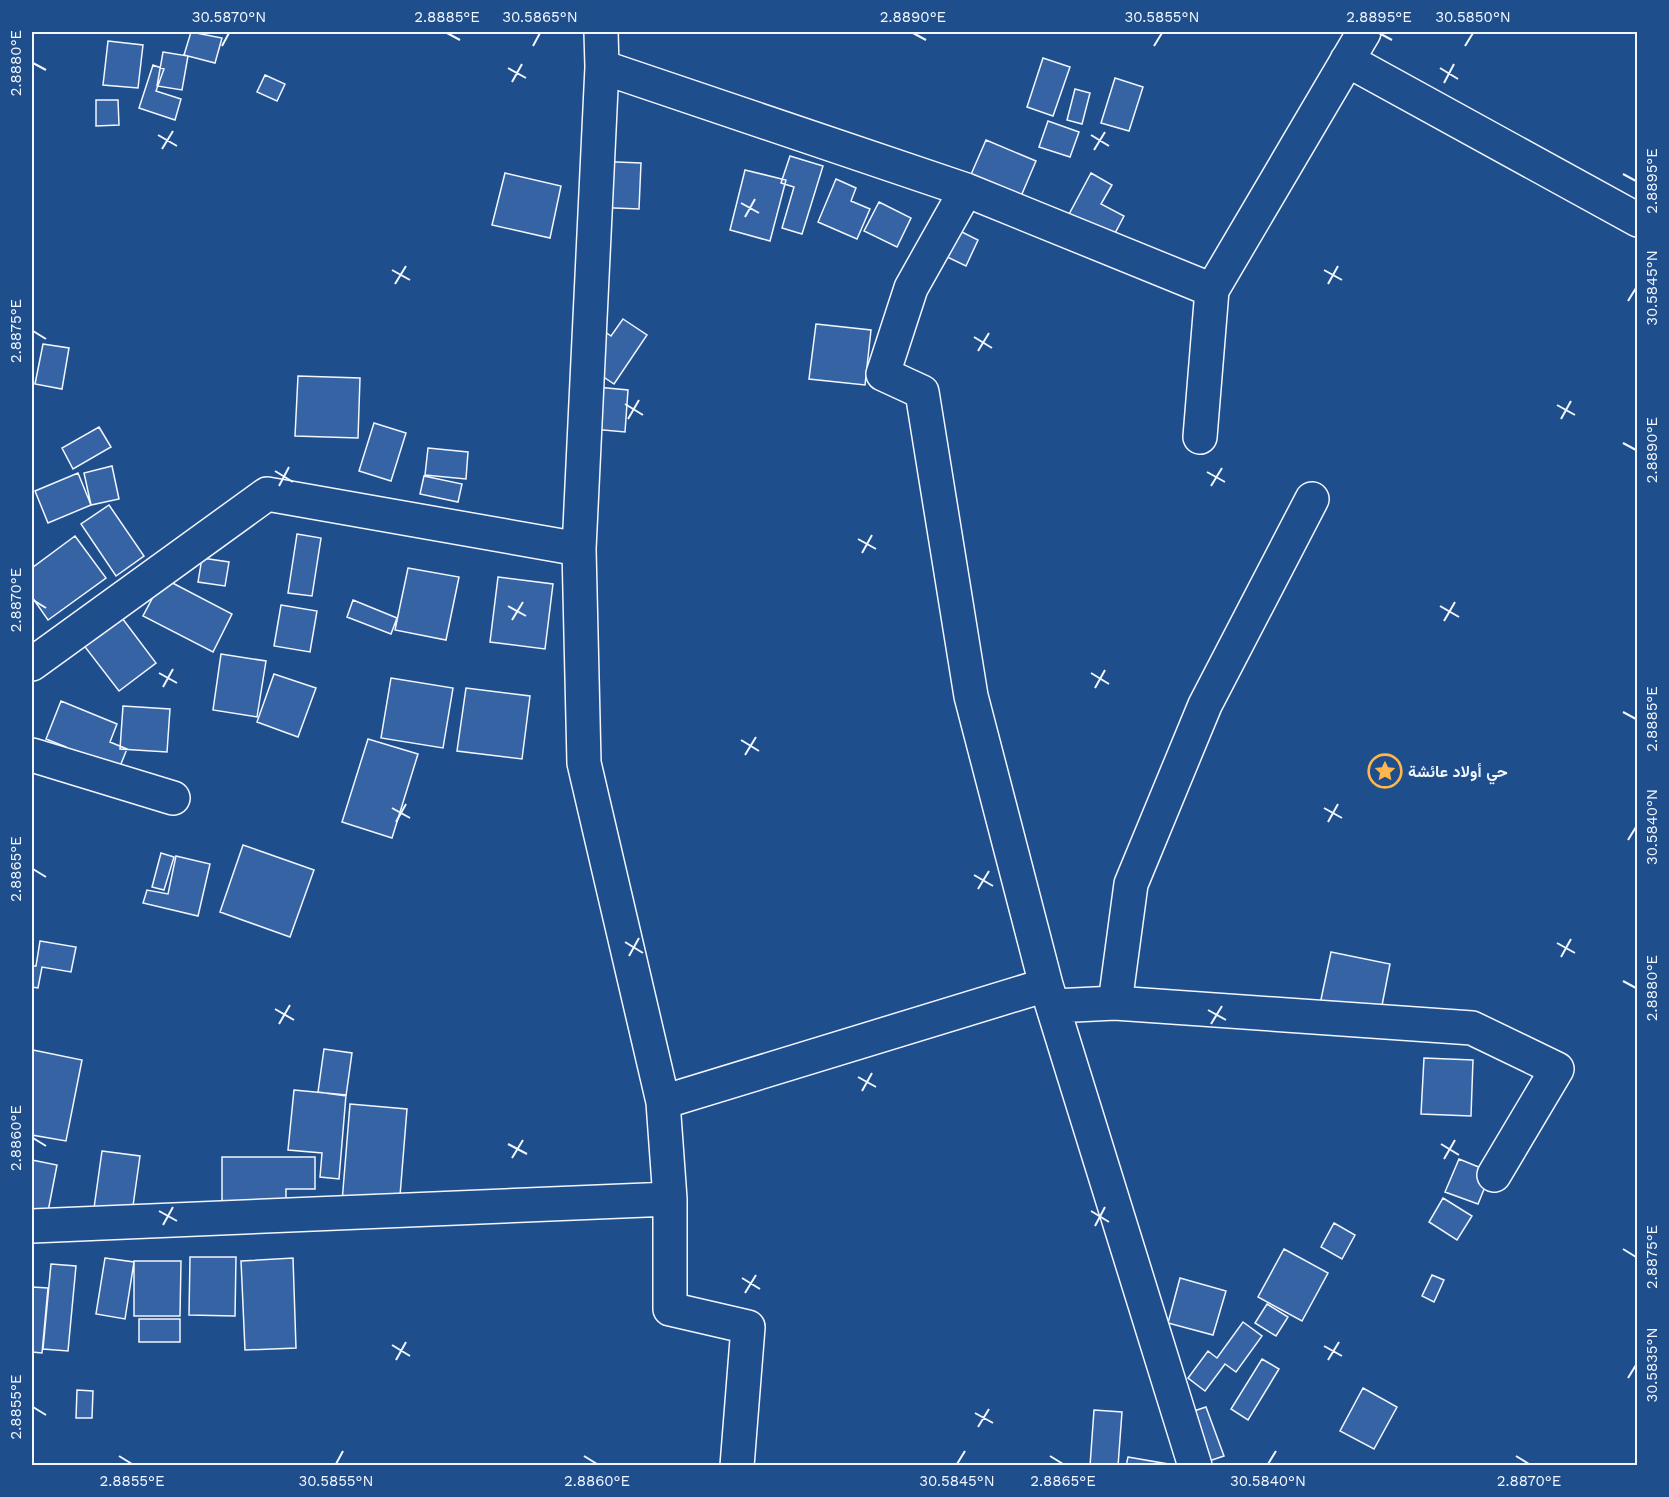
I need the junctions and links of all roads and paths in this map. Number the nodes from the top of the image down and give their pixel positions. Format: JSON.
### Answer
{"nodes":[{"id":1,"x":601,"y":32,"type":"edge"},
{"id":2,"x":1364,"y":32,"type":"edge"},
{"id":3,"x":1347,"y":60,"type":"junction"},
{"id":4,"x":602,"y":67,"type":"junction"},
{"id":5,"x":966,"y":190,"type":"junction"},
{"id":6,"x":1638,"y":220,"type":"edge"},
{"id":7,"x":1212,"y":290,"type":"junction"},
{"id":8,"x":1200,"y":437,"type":"dead end"},
{"id":9,"x":1312,"y":499,"type":"dead end"},
{"id":10,"x":579,"y":549,"type":"junction"},
{"id":11,"x":32,"y":664,"type":"edge"},
{"id":12,"x":32,"y":755,"type":"edge"},
{"id":13,"x":173,"y":798,"type":"dead end"},
{"id":14,"x":1050,"y":995,"type":"junction"},
{"id":15,"x":1115,"y":1003,"type":"junction"},
{"id":16,"x":663,"y":1102,"type":"junction"},
{"id":17,"x":1494,"y":1175,"type":"dead end"},
{"id":18,"x":670,"y":1199,"type":"junction"},
{"id":19,"x":32,"y":1226,"type":"edge"},
{"id":20,"x":737,"y":1466,"type":"edge"},
{"id":21,"x":1195,"y":1466,"type":"edge"}],
"edges":[{"from":1,"to":4,"type":"street"},
{"from":2,"to":3,"type":"street"},
{"from":3,"to":6,"type":"street"},
{"from":3,"to":7,"type":"street"},
{"from":4,"to":5,"type":"street"},
{"from":4,"to":10,"type":"street"},
{"from":5,"to":7,"type":"street"},
{"from":5,"to":14,"type":"street"},
{"from":7,"to":8,"type":"street"},
{"from":9,"to":15,"type":"street"},
{"from":10,"to":11,"type":"street"},
{"from":10,"to":16,"type":"street"},
{"from":12,"to":13,"type":"street"},
{"from":14,"to":15,"type":"street"},
{"from":14,"to":16,"type":"street"},
{"from":14,"to":21,"type":"street"},
{"from":15,"to":17,"type":"street"},
{"from":16,"to":18,"type":"street"},
{"from":18,"to":19,"type":"street"},
{"from":18,"to":20,"type":"street"}]}
